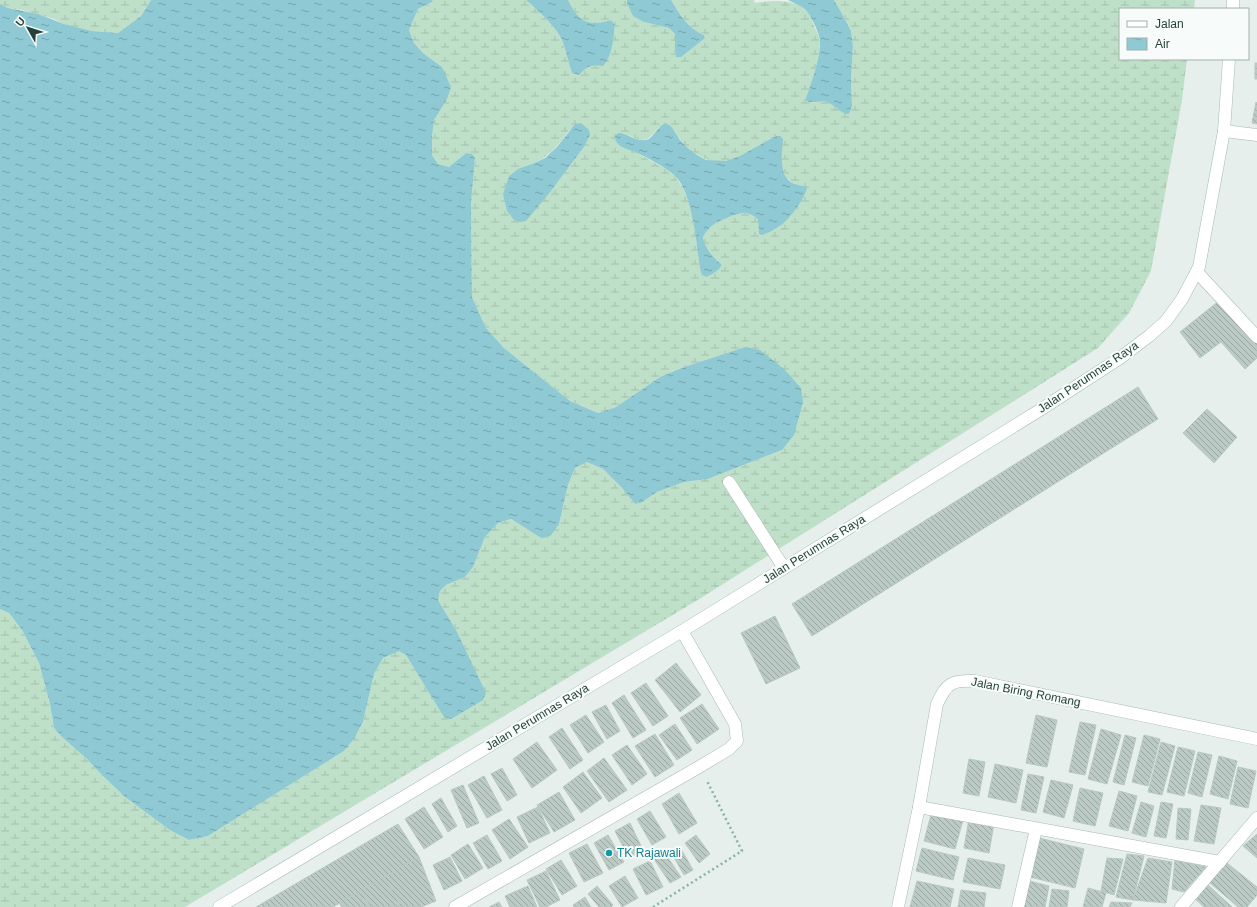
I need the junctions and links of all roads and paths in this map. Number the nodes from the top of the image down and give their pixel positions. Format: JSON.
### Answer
{"nodes":[{"id":1,"x":1229,"y":60,"type":"edge"},
{"id":2,"x":1224,"y":131,"type":"junction"},
{"id":3,"x":1257,"y":135,"type":"edge"},
{"id":4,"x":1197,"y":272,"type":"junction"},
{"id":5,"x":1257,"y":337,"type":"edge"},
{"id":6,"x":729,"y":482,"type":"dead end"},
{"id":7,"x":784,"y":568,"type":"junction"},
{"id":8,"x":682,"y":631,"type":"junction"},
{"id":9,"x":1257,"y":739,"type":"edge"},
{"id":10,"x":699,"y":767,"type":"junction"},
{"id":11,"x":920,"y":807,"type":"junction"},
{"id":12,"x":1257,"y":818,"type":"edge"},
{"id":13,"x":1036,"y":829,"type":"junction"},
{"id":14,"x":1220,"y":862,"type":"junction"},
{"id":15,"x":219,"y":907,"type":"edge"},
{"id":16,"x":455,"y":907,"type":"edge"},
{"id":17,"x":653,"y":907,"type":"edge"},
{"id":18,"x":898,"y":907,"type":"edge"},
{"id":19,"x":1018,"y":907,"type":"edge"},
{"id":20,"x":1181,"y":907,"type":"edge"}],
"edges":[{"from":1,"to":2,"type":"street","name":"Jalan Perumnas Raya"},
{"from":2,"to":3,"type":"street"},
{"from":2,"to":4,"type":"street","name":"Jalan Perumnas Raya"},
{"from":4,"to":5,"type":"street"},
{"from":4,"to":7,"type":"street","name":"Jalan Perumnas Raya"},
{"from":6,"to":7,"type":"street"},
{"from":7,"to":8,"type":"street","name":"Jalan Perumnas Raya"},
{"from":8,"to":10,"type":"street"},
{"from":8,"to":15,"type":"street","name":"Jalan Perumnas Raya"},
{"from":9,"to":11,"type":"street","name":"Jalan Biring Romang"},
{"from":10,"to":16,"type":"street"},
{"from":10,"to":17,"type":"path"},
{"from":11,"to":13,"type":"street"},
{"from":11,"to":18,"type":"street","name":"Jalan Biring Romang"},
{"from":12,"to":14,"type":"street"},
{"from":13,"to":14,"type":"street"},
{"from":13,"to":19,"type":"street"},
{"from":14,"to":20,"type":"street"}]}
